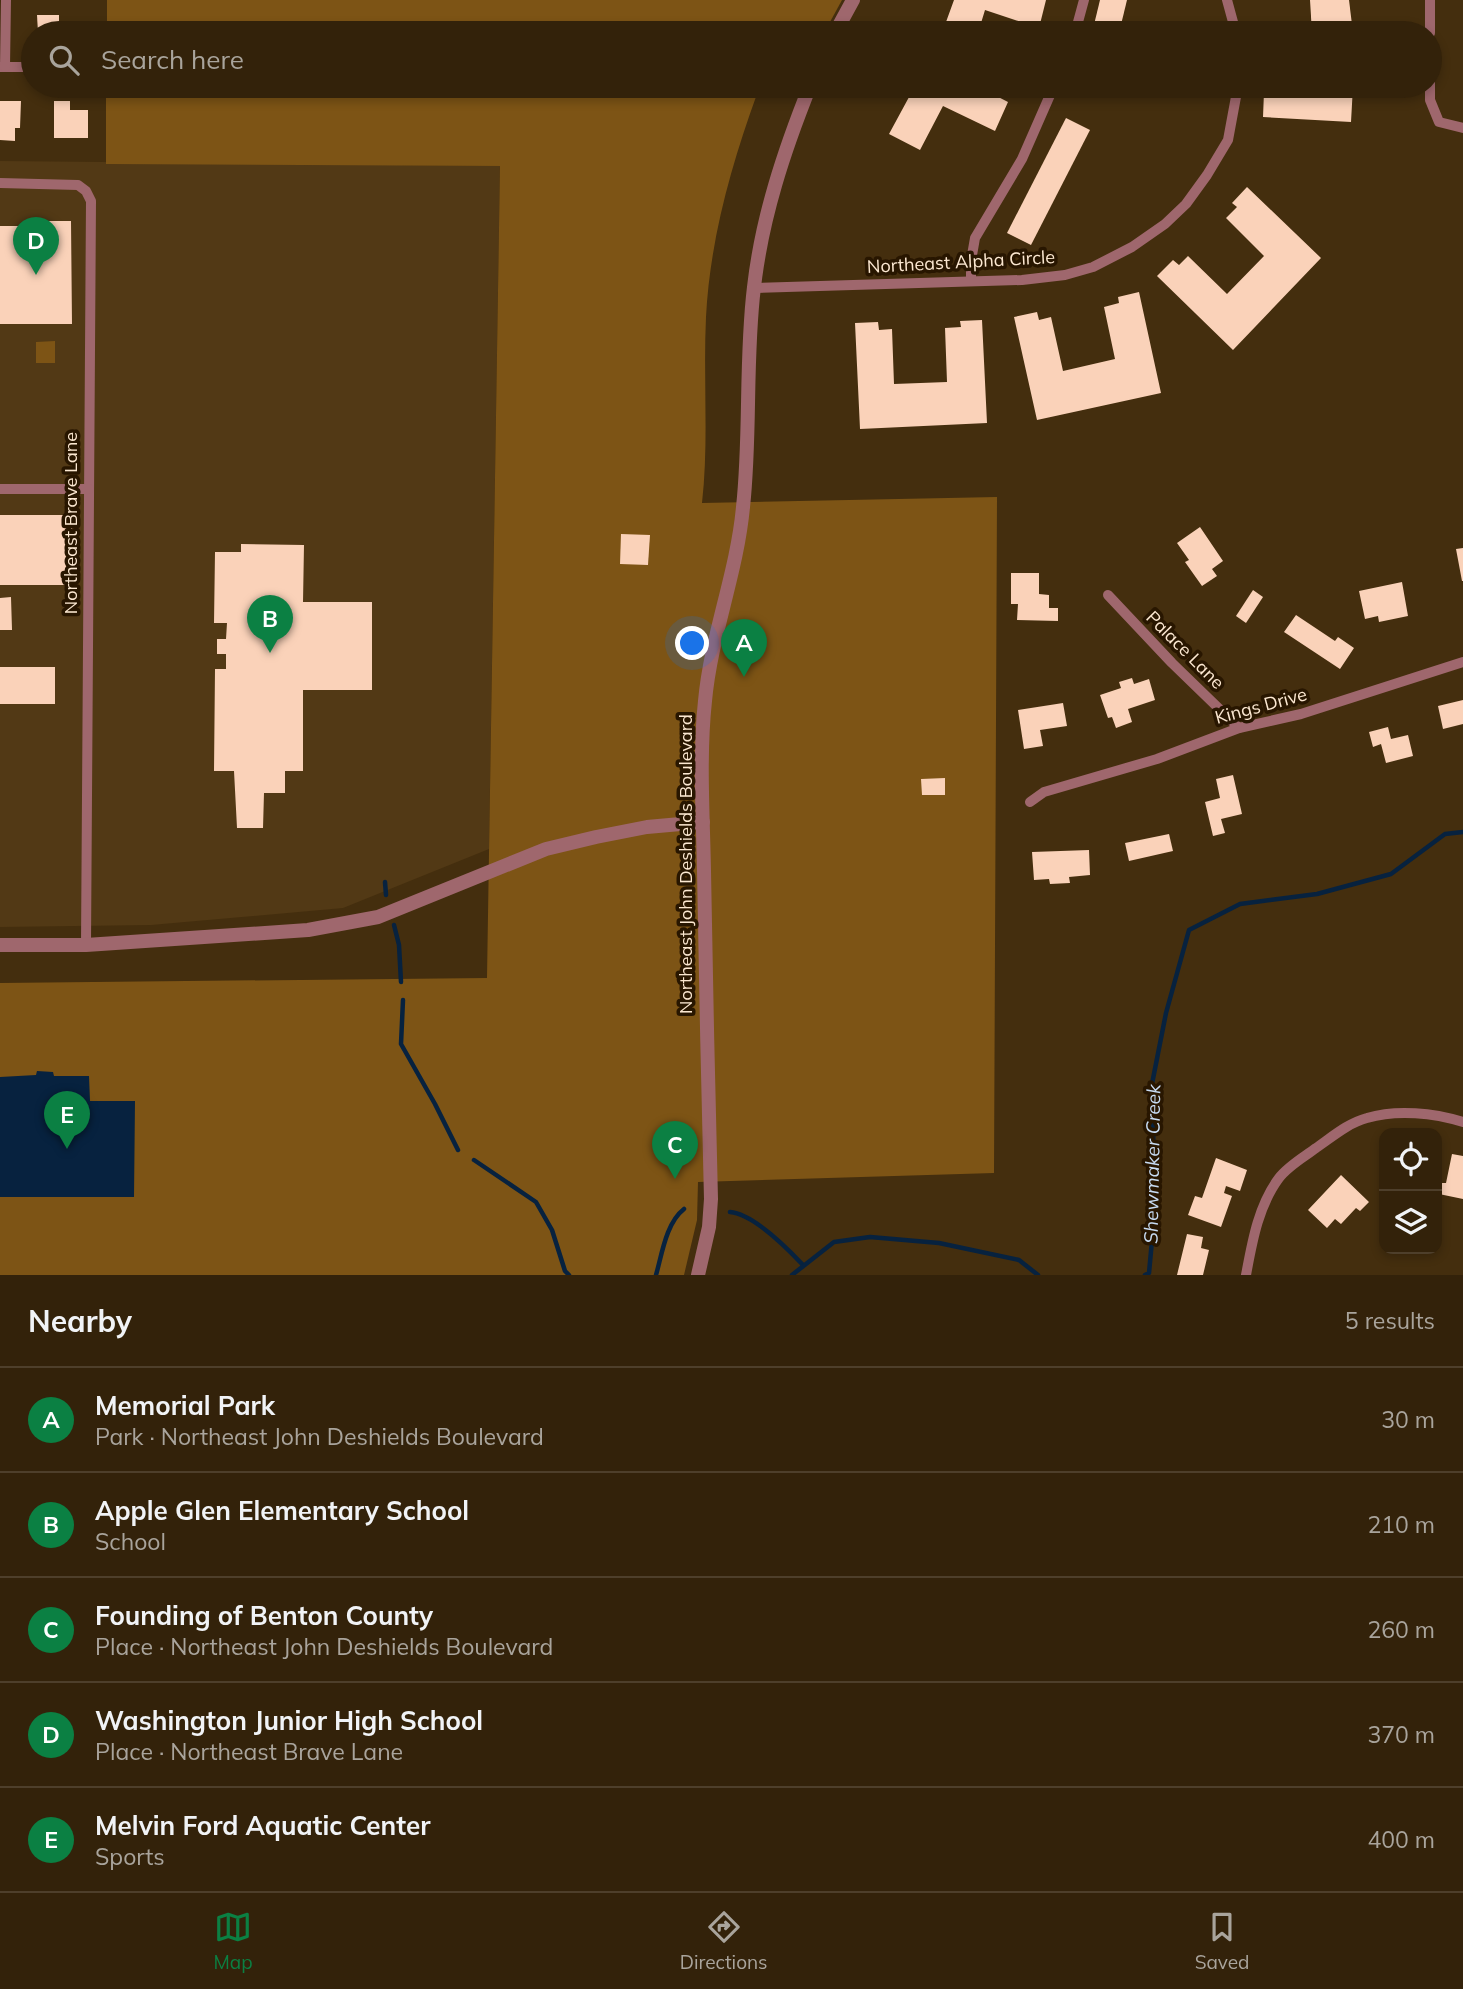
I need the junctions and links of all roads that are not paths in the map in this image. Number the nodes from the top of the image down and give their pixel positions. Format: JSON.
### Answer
{"nodes":[{"id":1,"x":6,"y":0,"type":"edge"},
{"id":2,"x":853,"y":0,"type":"edge"},
{"id":3,"x":1084,"y":0,"type":"edge"},
{"id":4,"x":1227,"y":0,"type":"edge"},
{"id":5,"x":1430,"y":0,"type":"edge"},
{"id":6,"x":842,"y":21,"type":"edge"},
{"id":7,"x":1078,"y":21,"type":"edge"},
{"id":8,"x":1233,"y":21,"type":"edge"},
{"id":9,"x":1430,"y":21,"type":"edge"},
{"id":10,"x":3,"y":67,"type":"edge"},
{"id":11,"x":21,"y":67,"type":"edge"},
{"id":12,"x":805,"y":98,"type":"edge"},
{"id":13,"x":1049,"y":98,"type":"edge"},
{"id":14,"x":1236,"y":98,"type":"edge"},
{"id":15,"x":1430,"y":98,"type":"edge"},
{"id":16,"x":1463,"y":128,"type":"edge"},
{"id":17,"x":0,"y":183,"type":"edge"},
{"id":18,"x":971,"y":281,"type":"junction"},
{"id":19,"x":754,"y":288,"type":"junction"},
{"id":20,"x":0,"y":489,"type":"edge"},
{"id":21,"x":89,"y":489,"type":"junction"},
{"id":22,"x":1108,"y":595,"type":"dead end"},
{"id":23,"x":1463,"y":662,"type":"edge"},
{"id":24,"x":1239,"y":728,"type":"junction"},
{"id":25,"x":1030,"y":802,"type":"dead end"},
{"id":26,"x":703,"y":822,"type":"junction"},
{"id":27,"x":0,"y":945,"type":"edge"},
{"id":28,"x":86,"y":945,"type":"junction"},
{"id":29,"x":1463,"y":1122,"type":"edge"},
{"id":30,"x":698,"y":1275,"type":"edge"},
{"id":31,"x":1246,"y":1275,"type":"edge"}],
"edges":[{"from":1,"to":10,"type":"street"},
{"from":2,"to":6,"type":"street"},
{"from":3,"to":7,"type":"street"},
{"from":4,"to":8,"type":"street"},
{"from":5,"to":9,"type":"street"},
{"from":10,"to":11,"type":"street"},
{"from":12,"to":19,"type":"street","name":"Northeast John Deshields Boulevard"},
{"from":13,"to":18,"type":"street"},
{"from":14,"to":18,"type":"street","name":"Northeast Alpha Circle"},
{"from":15,"to":16,"type":"street"},
{"from":17,"to":21,"type":"street","name":"Northeast Brave Lane"},
{"from":18,"to":19,"type":"street","name":"Northeast Alpha Circle"},
{"from":19,"to":26,"type":"street","name":"Northeast John Deshields Boulevard"},
{"from":20,"to":21,"type":"street"},
{"from":21,"to":28,"type":"street","name":"Northeast Brave Lane"},
{"from":22,"to":24,"type":"street","name":"Palace Lane"},
{"from":23,"to":24,"type":"street","name":"Kings Drive"},
{"from":24,"to":25,"type":"street","name":"Kings Drive"},
{"from":26,"to":28,"type":"street"},
{"from":26,"to":30,"type":"street","name":"Northeast John Deshields Boulevard"},
{"from":27,"to":28,"type":"street"},
{"from":29,"to":31,"type":"street"}]}
